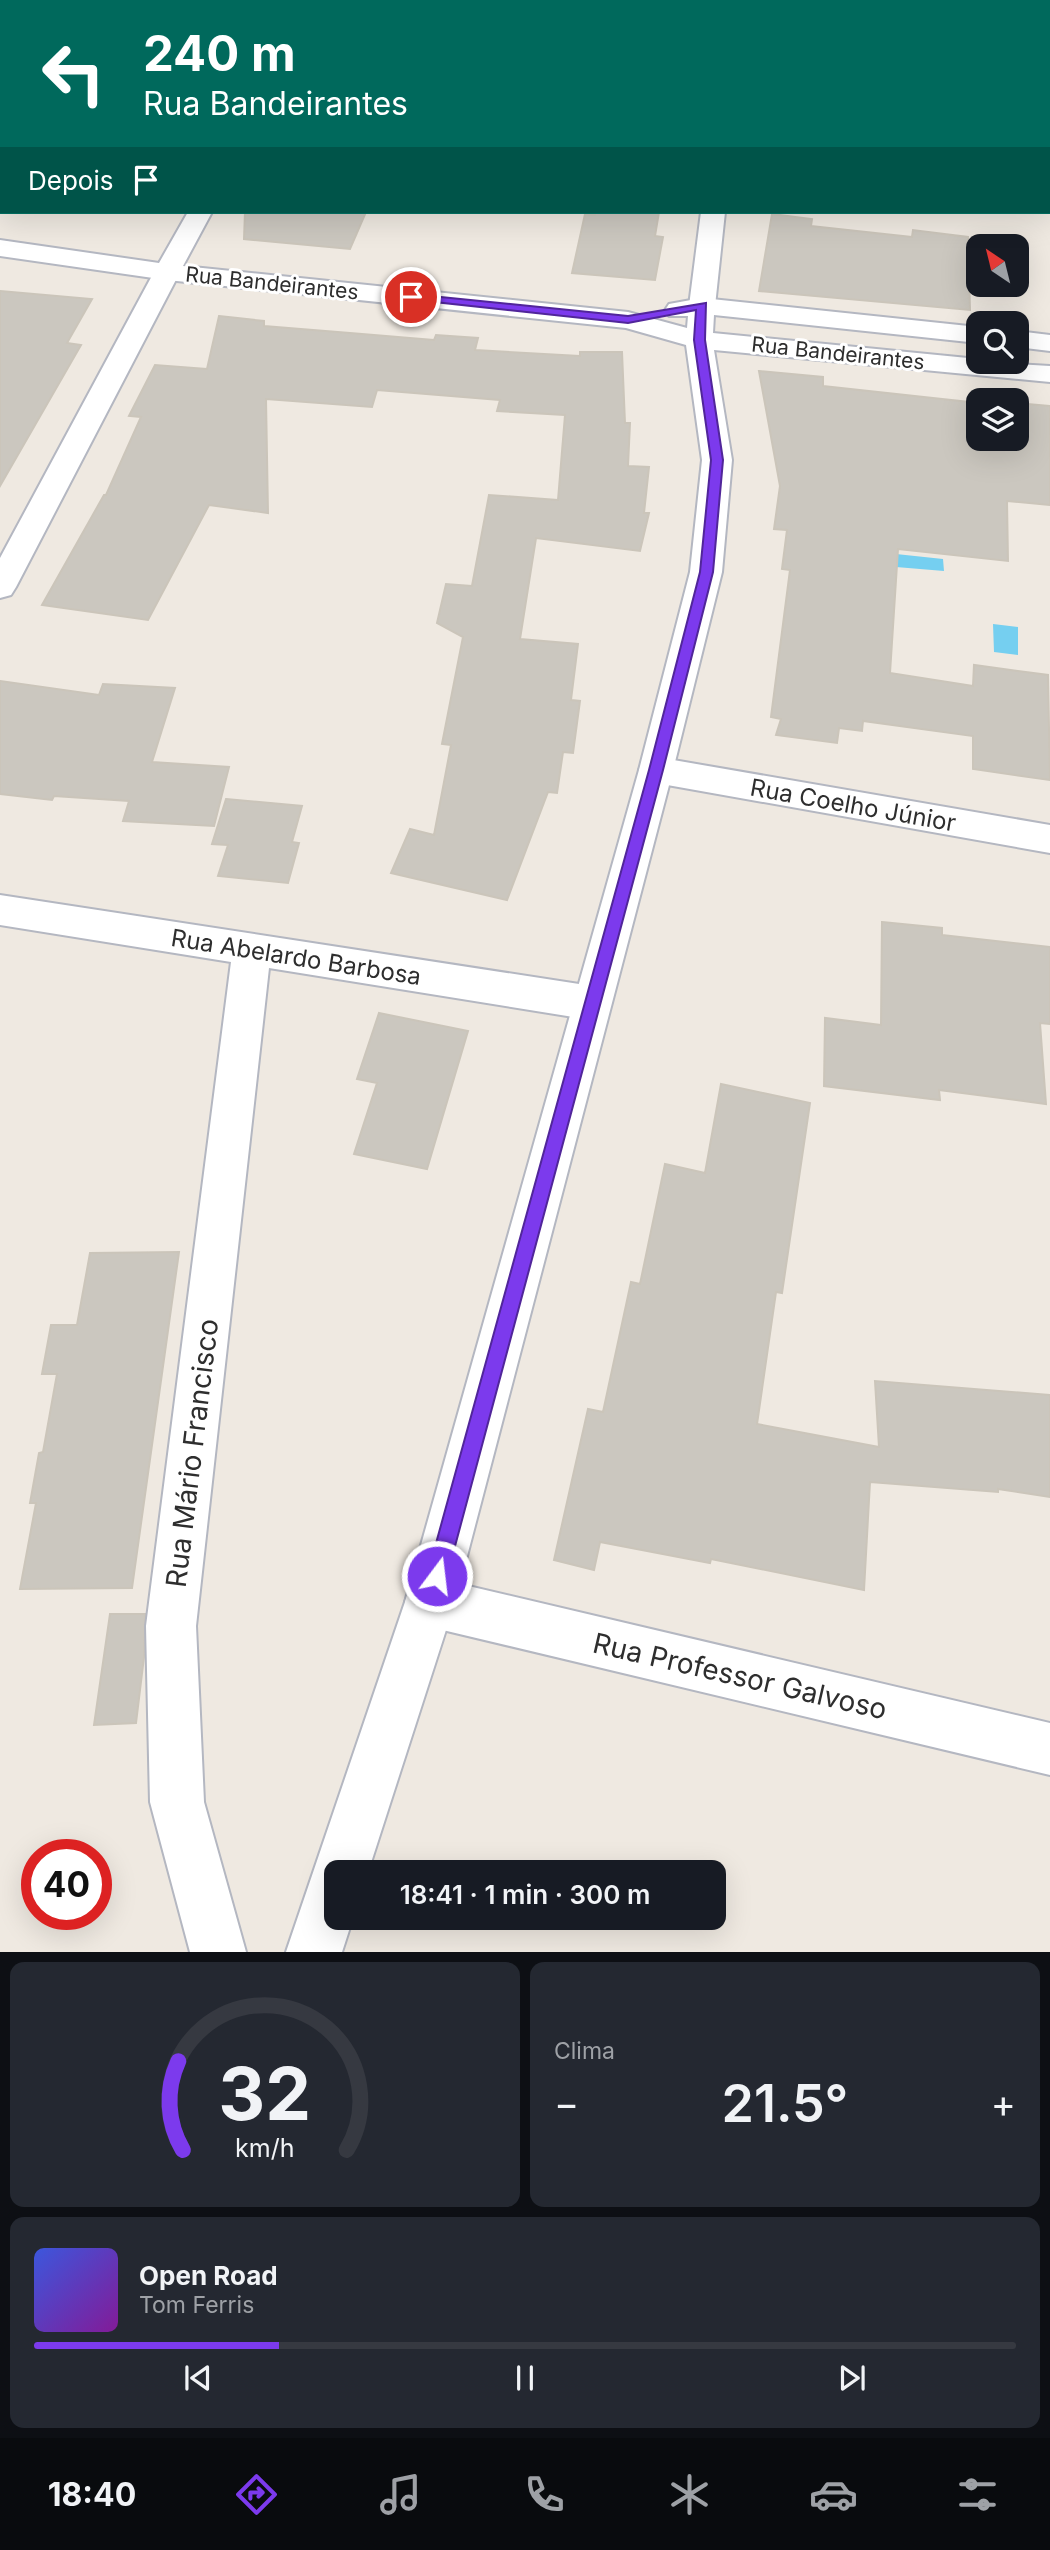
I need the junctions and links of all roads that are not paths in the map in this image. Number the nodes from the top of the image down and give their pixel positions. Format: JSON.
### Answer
{"nodes":[{"id":1,"x":199,"y":214,"type":"edge"},
{"id":2,"x":713,"y":214,"type":"edge"},
{"id":3,"x":0,"y":248,"type":"edge"},
{"id":4,"x":167,"y":272,"type":"junction"},
{"id":5,"x":701,"y":323,"type":"junction"},
{"id":6,"x":966,"y":334,"type":"edge"},
{"id":7,"x":1029,"y":340,"type":"edge"},
{"id":8,"x":1050,"y":343,"type":"edge"},
{"id":9,"x":1050,"y":374,"type":"edge"},
{"id":10,"x":0,"y":587,"type":"edge"},
{"id":11,"x":656,"y":770,"type":"junction"},
{"id":12,"x":1050,"y":839,"type":"edge"},
{"id":13,"x":0,"y":910,"type":"edge"},
{"id":14,"x":252,"y":950,"type":"junction"},
{"id":15,"x":592,"y":1003,"type":"junction"},
{"id":16,"x":430,"y":1602,"type":"junction"},
{"id":17,"x":1050,"y":1749,"type":"edge"},
{"id":18,"x":345,"y":1860,"type":"edge"},
{"id":19,"x":324,"y":1921,"type":"edge"},
{"id":20,"x":218,"y":1951,"type":"edge"},
{"id":21,"x":314,"y":1951,"type":"edge"}],
"edges":[{"from":1,"to":4,"type":"street"},
{"from":2,"to":5,"type":"street"},
{"from":3,"to":4,"type":"street","name":"Rua Bandeirantes"},
{"from":4,"to":5,"type":"street","name":"Rua Bandeirantes"},
{"from":4,"to":10,"type":"street"},
{"from":5,"to":6,"type":"street","name":"Rua Bandeirantes"},
{"from":5,"to":9,"type":"street","name":"Rua Bandeirantes"},
{"from":5,"to":11,"type":"street"},
{"from":7,"to":8,"type":"street"},
{"from":11,"to":12,"type":"street","name":"Rua Coelho Júnior"},
{"from":11,"to":15,"type":"street"},
{"from":13,"to":14,"type":"street","name":"Rua Abelardo Barbosa"},
{"from":14,"to":15,"type":"street","name":"Rua Abelardo Barbosa"},
{"from":14,"to":20,"type":"street","name":"Rua Mário Francisco"},
{"from":15,"to":16,"type":"street"},
{"from":16,"to":17,"type":"street","name":"Rua Professor Galvoso"},
{"from":16,"to":18,"type":"street"},
{"from":19,"to":21,"type":"street"}]}
